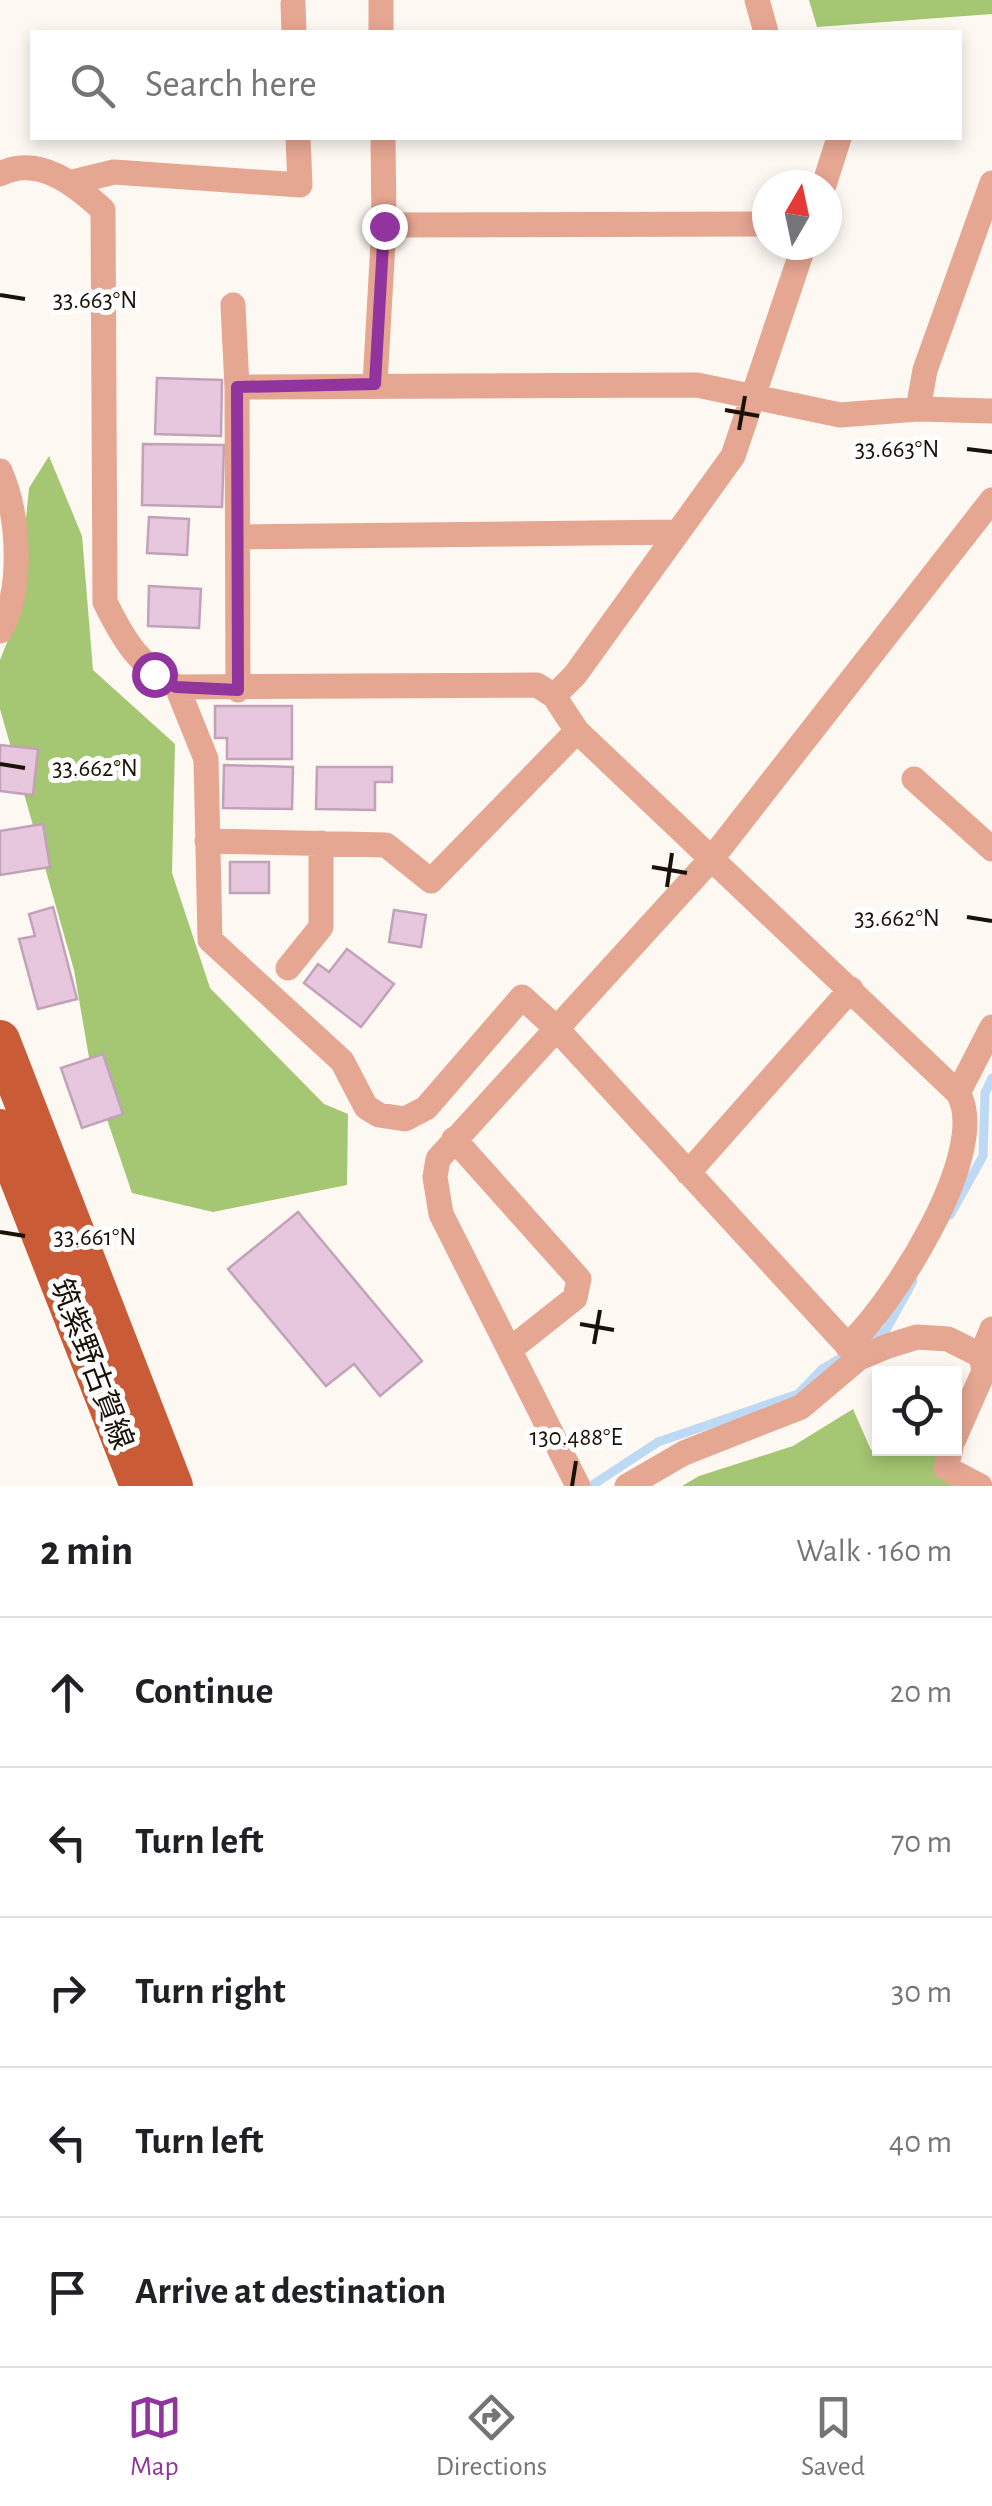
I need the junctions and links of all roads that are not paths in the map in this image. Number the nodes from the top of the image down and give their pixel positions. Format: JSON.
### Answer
{"nodes":[{"id":1,"x":381,"y":0,"type":"edge"},
{"id":2,"x":757,"y":0,"type":"edge"},
{"id":3,"x":293,"y":4,"type":"dead end"},
{"id":4,"x":294,"y":30,"type":"edge"},
{"id":5,"x":381,"y":30,"type":"edge"},
{"id":6,"x":765,"y":30,"type":"edge"},
{"id":7,"x":298,"y":140,"type":"edge"},
{"id":8,"x":383,"y":140,"type":"edge"},
{"id":9,"x":839,"y":140,"type":"edge"},
{"id":10,"x":829,"y":170,"type":"edge"},
{"id":11,"x":0,"y":174,"type":"edge"},
{"id":12,"x":73,"y":182,"type":"junction"},
{"id":13,"x":992,"y":183,"type":"edge"},
{"id":14,"x":752,"y":224,"type":"edge"},
{"id":15,"x":384,"y":226,"type":"junction"},
{"id":16,"x":799,"y":260,"type":"edge"},
{"id":17,"x":233,"y":305,"type":"dead end"},
{"id":18,"x":375,"y":384,"type":"junction"},
{"id":19,"x":237,"y":387,"type":"junction"},
{"id":20,"x":754,"y":396,"type":"junction"},
{"id":21,"x":918,"y":409,"type":"junction"},
{"id":22,"x":992,"y":412,"type":"edge"},
{"id":23,"x":0,"y":471,"type":"edge"},
{"id":24,"x":992,"y":500,"type":"edge"},
{"id":25,"x":677,"y":532,"type":"junction"},
{"id":26,"x":240,"y":536,"type":"junction"},
{"id":27,"x":0,"y":631,"type":"edge"},
{"id":28,"x":176,"y":687,"type":"junction"},
{"id":29,"x":238,"y":690,"type":"junction"},
{"id":30,"x":554,"y":696,"type":"junction"},
{"id":31,"x":577,"y":731,"type":"junction"},
{"id":32,"x":914,"y":779,"type":"dead end"},
{"id":33,"x":206,"y":842,"type":"junction"},
{"id":34,"x":321,"y":843,"type":"junction"},
{"id":35,"x":992,"y":849,"type":"edge"},
{"id":36,"x":713,"y":858,"type":"junction"},
{"id":37,"x":288,"y":968,"type":"dead end"},
{"id":38,"x":851,"y":990,"type":"junction"},
{"id":39,"x":992,"y":1026,"type":"edge"},
{"id":40,"x":555,"y":1027,"type":"junction"},
{"id":41,"x":0,"y":1040,"type":"edge"},
{"id":42,"x":958,"y":1093,"type":"junction"},
{"id":43,"x":0,"y":1129,"type":"edge"},
{"id":44,"x":454,"y":1139,"type":"junction"},
{"id":45,"x":688,"y":1172,"type":"junction"},
{"id":46,"x":992,"y":1329,"type":"edge"},
{"id":47,"x":512,"y":1348,"type":"junction"},
{"id":48,"x":853,"y":1352,"type":"junction"},
{"id":49,"x":986,"y":1358,"type":"edge"},
{"id":50,"x":962,"y":1422,"type":"edge"},
{"id":51,"x":949,"y":1456,"type":"edge"},
{"id":52,"x":140,"y":1486,"type":"edge"},
{"id":53,"x":172,"y":1486,"type":"edge"},
{"id":54,"x":578,"y":1486,"type":"edge"},
{"id":55,"x":627,"y":1486,"type":"edge"},
{"id":56,"x":980,"y":1486,"type":"edge"}],
"edges":[{"from":1,"to":5,"type":"street"},
{"from":2,"to":6,"type":"street"},
{"from":3,"to":4,"type":"street"},
{"from":7,"to":12,"type":"street"},
{"from":8,"to":15,"type":"street"},
{"from":9,"to":10,"type":"street"},
{"from":11,"to":12,"type":"street"},
{"from":12,"to":28,"type":"street"},
{"from":13,"to":21,"type":"street"},
{"from":14,"to":15,"type":"street"},
{"from":15,"to":18,"type":"street"},
{"from":16,"to":20,"type":"street"},
{"from":17,"to":19,"type":"street"},
{"from":18,"to":19,"type":"street"},
{"from":18,"to":20,"type":"street"},
{"from":19,"to":26,"type":"street"},
{"from":20,"to":21,"type":"street"},
{"from":20,"to":25,"type":"street"},
{"from":21,"to":22,"type":"street"},
{"from":23,"to":27,"type":"street"},
{"from":24,"to":36,"type":"street"},
{"from":25,"to":26,"type":"street"},
{"from":25,"to":30,"type":"street"},
{"from":26,"to":29,"type":"street"},
{"from":28,"to":29,"type":"street"},
{"from":28,"to":33,"type":"street"},
{"from":29,"to":30,"type":"street"},
{"from":30,"to":31,"type":"street"},
{"from":31,"to":34,"type":"street"},
{"from":31,"to":36,"type":"street"},
{"from":32,"to":35,"type":"street"},
{"from":33,"to":34,"type":"street"},
{"from":33,"to":40,"type":"street"},
{"from":34,"to":37,"type":"street"},
{"from":36,"to":38,"type":"street"},
{"from":36,"to":40,"type":"street"},
{"from":38,"to":42,"type":"street"},
{"from":38,"to":45,"type":"street"},
{"from":39,"to":42,"type":"street"},
{"from":40,"to":44,"type":"street"},
{"from":40,"to":45,"type":"street"},
{"from":41,"to":53,"type":"main road","name":"筑紫野古賀線"},
{"from":42,"to":48,"type":"street"},
{"from":43,"to":52,"type":"main road","name":"筑紫野古賀線"},
{"from":44,"to":47,"type":"street"},
{"from":44,"to":47,"type":"street"},
{"from":45,"to":48,"type":"street"},
{"from":46,"to":49,"type":"street"},
{"from":47,"to":54,"type":"street"},
{"from":48,"to":49,"type":"street"},
{"from":48,"to":55,"type":"street"},
{"from":49,"to":50,"type":"street"},
{"from":51,"to":56,"type":"street"}]}
